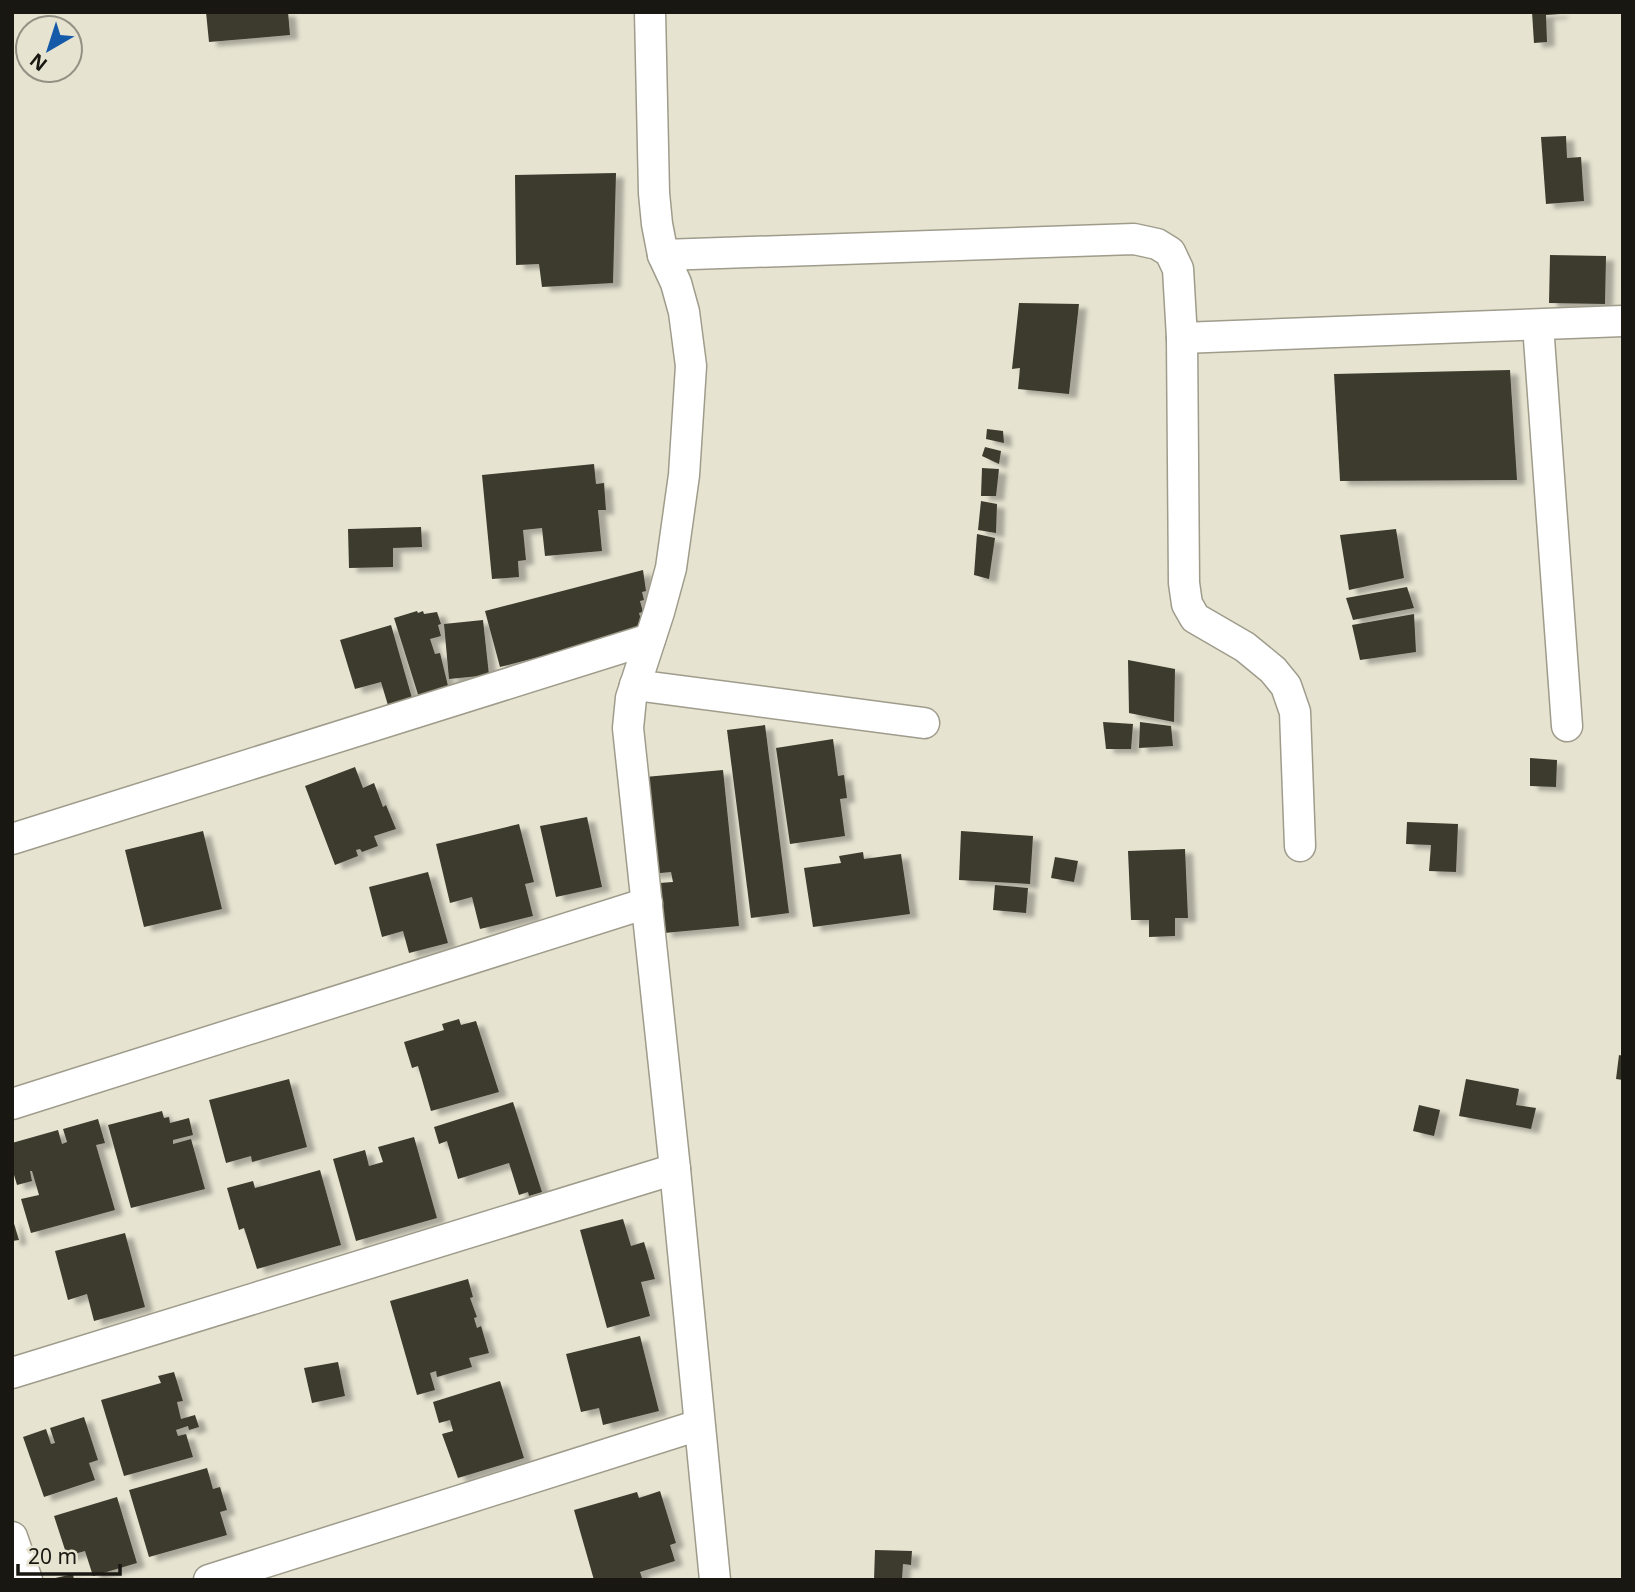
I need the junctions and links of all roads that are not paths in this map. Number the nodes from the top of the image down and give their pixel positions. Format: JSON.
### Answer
{"nodes":[{"id":1,"x":650,"y":12,"type":"edge"},
{"id":2,"x":663,"y":255,"type":"junction"},
{"id":3,"x":1623,"y":321,"type":"edge"},
{"id":4,"x":1538,"y":325,"type":"junction"},
{"id":5,"x":1182,"y":338,"type":"junction"},
{"id":6,"x":650,"y":639,"type":"junction"},
{"id":7,"x":635,"y":685,"type":"junction"},
{"id":8,"x":924,"y":723,"type":"dead end"},
{"id":9,"x":1567,"y":726,"type":"dead end"},
{"id":10,"x":12,"y":839,"type":"edge"},
{"id":11,"x":1300,"y":846,"type":"dead end"},
{"id":12,"x":647,"y":903,"type":"junction"},
{"id":13,"x":12,"y":1104,"type":"edge"},
{"id":14,"x":676,"y":1168,"type":"junction"},
{"id":15,"x":12,"y":1373,"type":"edge"},
{"id":16,"x":699,"y":1425,"type":"junction"},
{"id":17,"x":12,"y":1537,"type":"edge"},
{"id":18,"x":27,"y":1580,"type":"edge"},
{"id":19,"x":209,"y":1580,"type":"edge"},
{"id":20,"x":715,"y":1580,"type":"edge"}],
"edges":[{"from":1,"to":2,"type":"street"},
{"from":2,"to":5,"type":"street"},
{"from":2,"to":6,"type":"street"},
{"from":3,"to":4,"type":"street"},
{"from":4,"to":5,"type":"street"},
{"from":4,"to":9,"type":"street"},
{"from":5,"to":11,"type":"street"},
{"from":6,"to":7,"type":"street"},
{"from":6,"to":10,"type":"street"},
{"from":7,"to":8,"type":"street"},
{"from":7,"to":12,"type":"street"},
{"from":12,"to":13,"type":"street"},
{"from":12,"to":14,"type":"street"},
{"from":14,"to":15,"type":"street"},
{"from":14,"to":16,"type":"street"},
{"from":16,"to":19,"type":"street"},
{"from":16,"to":20,"type":"street"},
{"from":17,"to":18,"type":"street"}]}
